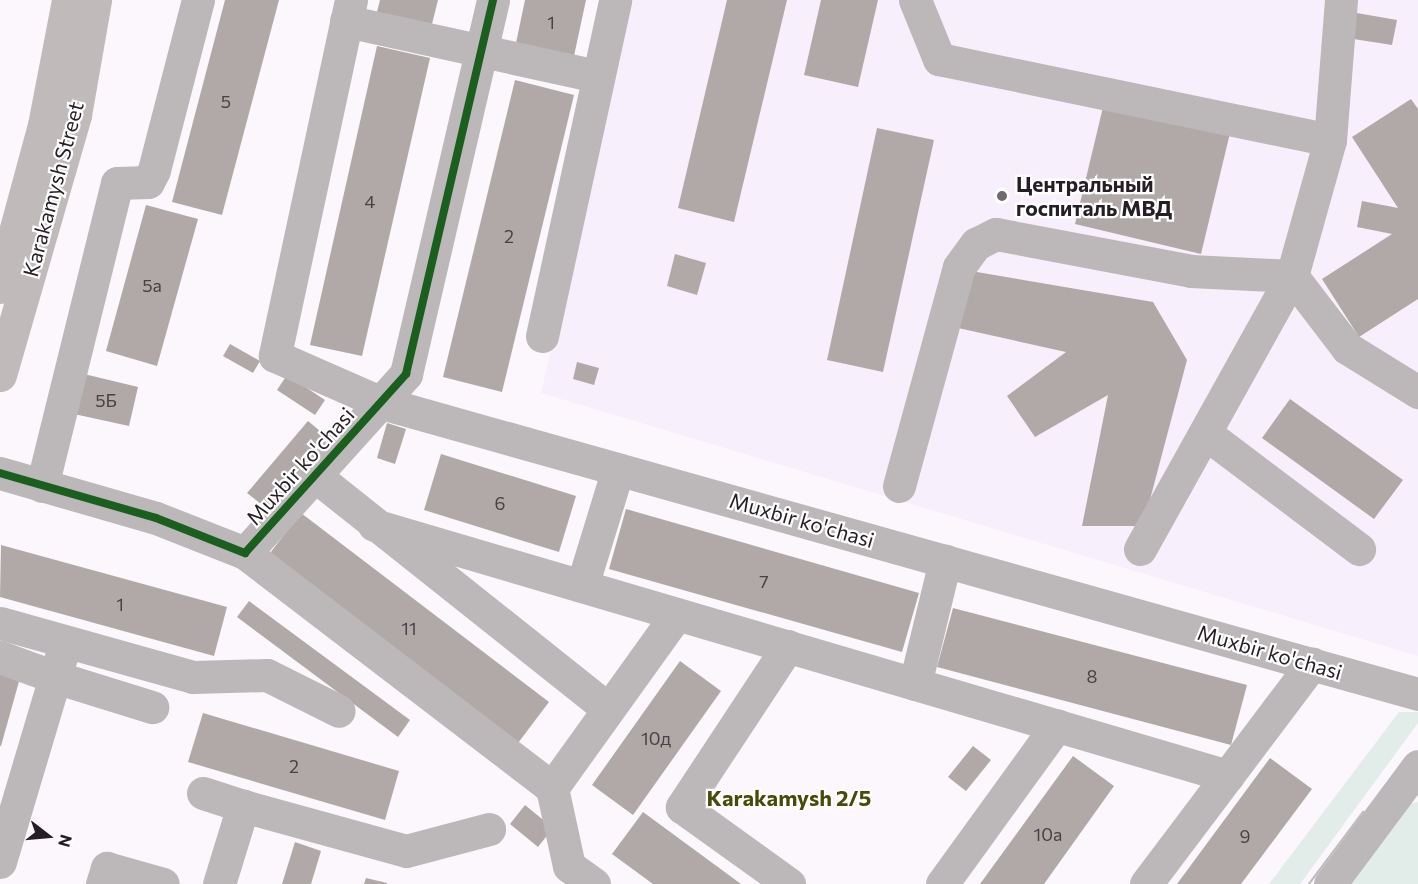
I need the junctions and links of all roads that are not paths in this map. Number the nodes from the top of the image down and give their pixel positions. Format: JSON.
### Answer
{"nodes":[{"id":1,"x":68,"y":0,"type":"edge"},
{"id":2,"x":95,"y":0,"type":"edge"},
{"id":3,"x":198,"y":0,"type":"edge"},
{"id":4,"x":493,"y":0,"type":"edge"},
{"id":5,"x":615,"y":0,"type":"edge"},
{"id":6,"x":915,"y":0,"type":"edge"},
{"id":7,"x":1341,"y":0,"type":"edge"},
{"id":8,"x":348,"y":10,"type":"edge"},
{"id":9,"x":482,"y":52,"type":"junction"},
{"id":10,"x":596,"y":76,"type":"junction"},
{"id":11,"x":1330,"y":140,"type":"junction"},
{"id":12,"x":1292,"y":276,"type":"junction"},
{"id":13,"x":0,"y":287,"type":"edge"},
{"id":14,"x":542,"y":336,"type":"dead end"},
{"id":15,"x":0,"y":375,"type":"edge"},
{"id":16,"x":1418,"y":392,"type":"edge"},
{"id":17,"x":382,"y":403,"type":"junction"},
{"id":18,"x":1205,"y":433,"type":"junction"},
{"id":19,"x":618,"y":469,"type":"junction"},
{"id":20,"x":0,"y":473,"type":"edge"},
{"id":21,"x":314,"y":475,"type":"junction"},
{"id":22,"x":42,"y":486,"type":"junction"},
{"id":23,"x":899,"y":486,"type":"dead end"},
{"id":24,"x":374,"y":525,"type":"junction"},
{"id":25,"x":1140,"y":549,"type":"dead end"},
{"id":26,"x":1359,"y":549,"type":"dead end"},
{"id":27,"x":245,"y":553,"type":"junction"},
{"id":28,"x":945,"y":561,"type":"junction"},
{"id":29,"x":582,"y":586,"type":"junction"},
{"id":30,"x":677,"y":614,"type":"junction"},
{"id":31,"x":0,"y":623,"type":"edge"},
{"id":32,"x":65,"y":641,"type":"junction"},
{"id":33,"x":788,"y":646,"type":"junction"},
{"id":34,"x":0,"y":657,"type":"edge"},
{"id":35,"x":1312,"y":664,"type":"junction"},
{"id":36,"x":55,"y":677,"type":"junction"},
{"id":37,"x":915,"y":684,"type":"junction"},
{"id":38,"x":1418,"y":694,"type":"edge"},
{"id":39,"x":152,"y":707,"type":"dead end"},
{"id":40,"x":608,"y":710,"type":"junction"},
{"id":41,"x":339,"y":711,"type":"dead end"},
{"id":42,"x":1057,"y":725,"type":"junction"},
{"id":43,"x":1228,"y":776,"type":"junction"},
{"id":44,"x":1414,"y":778,"type":"edge"},
{"id":45,"x":552,"y":788,"type":"junction"},
{"id":46,"x":203,"y":793,"type":"dead end"},
{"id":47,"x":243,"y":806,"type":"junction"},
{"id":48,"x":489,"y":829,"type":"dead end"},
{"id":49,"x":0,"y":862,"type":"edge"},
{"id":50,"x":102,"y":884,"type":"edge"},
{"id":51,"x":164,"y":884,"type":"edge"},
{"id":52,"x":219,"y":884,"type":"edge"},
{"id":53,"x":594,"y":884,"type":"edge"},
{"id":54,"x":789,"y":884,"type":"edge"},
{"id":55,"x":942,"y":884,"type":"edge"},
{"id":56,"x":1146,"y":884,"type":"edge"},
{"id":57,"x":1330,"y":884,"type":"edge"}],
"edges":[{"from":1,"to":13,"type":"main road","name":"Karakamysh Street"},
{"from":2,"to":15,"type":"main road","name":"Karakamysh Street"},
{"from":3,"to":22,"type":"street"},
{"from":4,"to":9,"type":"street"},
{"from":5,"to":10,"type":"street"},
{"from":6,"to":11,"type":"street"},
{"from":7,"to":11,"type":"street"},
{"from":8,"to":9,"type":"street"},
{"from":8,"to":17,"type":"street"},
{"from":9,"to":10,"type":"street"},
{"from":9,"to":17,"type":"street"},
{"from":10,"to":14,"type":"street"},
{"from":11,"to":12,"type":"street"},
{"from":12,"to":16,"type":"street"},
{"from":12,"to":18,"type":"street"},
{"from":12,"to":23,"type":"street"},
{"from":17,"to":19,"type":"street","name":"Muxbir ko'chasi"},
{"from":17,"to":21,"type":"street","name":"Muxbir ko'chasi"},
{"from":18,"to":25,"type":"street"},
{"from":18,"to":26,"type":"street"},
{"from":19,"to":28,"type":"street","name":"Muxbir ko'chasi"},
{"from":19,"to":29,"type":"street"},
{"from":20,"to":22,"type":"street"},
{"from":21,"to":24,"type":"street"},
{"from":21,"to":27,"type":"street","name":"Muxbir ko'chasi"},
{"from":22,"to":27,"type":"street"},
{"from":24,"to":29,"type":"street"},
{"from":24,"to":40,"type":"street"},
{"from":27,"to":45,"type":"street"},
{"from":28,"to":35,"type":"street","name":"Muxbir ko'chasi"},
{"from":28,"to":37,"type":"street"},
{"from":29,"to":30,"type":"street"},
{"from":30,"to":33,"type":"street"},
{"from":30,"to":40,"type":"street"},
{"from":31,"to":32,"type":"street"},
{"from":32,"to":36,"type":"street"},
{"from":32,"to":41,"type":"street"},
{"from":33,"to":37,"type":"street"},
{"from":33,"to":54,"type":"street"},
{"from":34,"to":36,"type":"street"},
{"from":35,"to":38,"type":"street","name":"Muxbir ko'chasi"},
{"from":35,"to":43,"type":"street"},
{"from":36,"to":39,"type":"street"},
{"from":36,"to":49,"type":"street"},
{"from":37,"to":42,"type":"street"},
{"from":40,"to":45,"type":"street"},
{"from":42,"to":43,"type":"street"},
{"from":42,"to":55,"type":"street"},
{"from":43,"to":56,"type":"street"},
{"from":44,"to":57,"type":"street"},
{"from":45,"to":53,"type":"street"},
{"from":46,"to":47,"type":"street"},
{"from":47,"to":48,"type":"street"},
{"from":47,"to":52,"type":"street"},
{"from":50,"to":51,"type":"street"}]}
